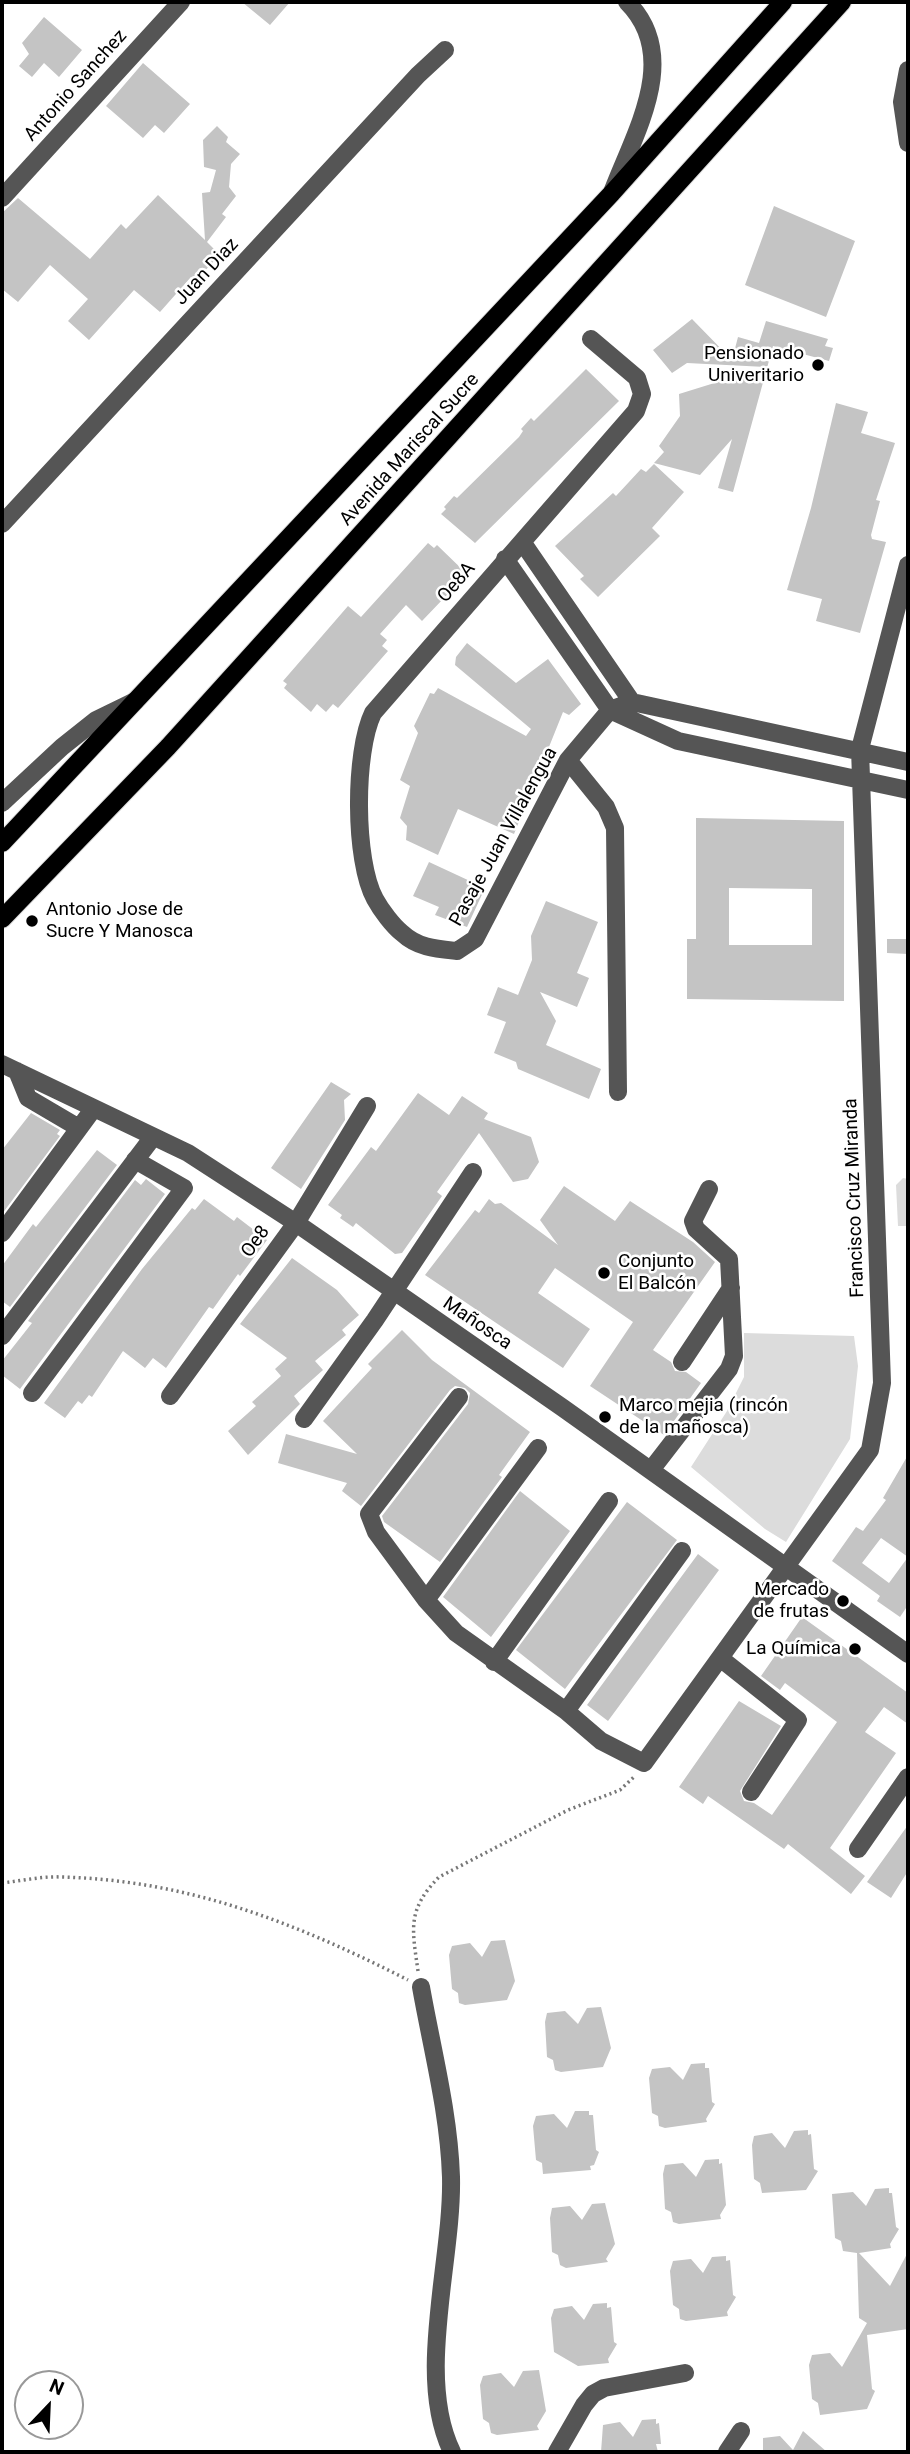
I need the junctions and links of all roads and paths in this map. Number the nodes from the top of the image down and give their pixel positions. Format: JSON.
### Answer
{"nodes":[{"id":1,"x":181,"y":2,"type":"edge"},
{"id":2,"x":627,"y":2,"type":"edge"},
{"id":3,"x":783,"y":2,"type":"edge"},
{"id":4,"x":842,"y":2,"type":"edge"},
{"id":5,"x":445,"y":50,"type":"dead end"},
{"id":6,"x":908,"y":70,"type":"edge"},
{"id":7,"x":908,"y":143,"type":"edge"},
{"id":8,"x":612,"y":193,"type":"junction"},
{"id":9,"x":2,"y":198,"type":"edge"},
{"id":10,"x":591,"y":339,"type":"dead end"},
{"id":11,"x":2,"y":524,"type":"edge"},
{"id":12,"x":523,"y":543,"type":"junction"},
{"id":13,"x":505,"y":559,"type":"junction"},
{"id":14,"x":908,"y":565,"type":"edge"},
{"id":15,"x":135,"y":701,"type":"junction"},
{"id":16,"x":632,"y":702,"type":"junction"},
{"id":17,"x":610,"y":710,"type":"junction"},
{"id":18,"x":860,"y":749,"type":"junction"},
{"id":19,"x":568,"y":760,"type":"junction"},
{"id":20,"x":908,"y":762,"type":"edge"},
{"id":21,"x":861,"y":778,"type":"junction"},
{"id":22,"x":908,"y":790,"type":"edge"},
{"id":23,"x":2,"y":803,"type":"edge"},
{"id":24,"x":2,"y":843,"type":"edge"},
{"id":25,"x":374,"y":898,"type":"joint"},
{"id":26,"x":2,"y":919,"type":"edge"},
{"id":27,"x":10,"y":1067,"type":"edge"},
{"id":28,"x":618,"y":1092,"type":"dead end"},
{"id":29,"x":367,"y":1106,"type":"dead end"},
{"id":30,"x":94,"y":1108,"type":"junction"},
{"id":31,"x":79,"y":1128,"type":"junction"},
{"id":32,"x":153,"y":1137,"type":"junction"},
{"id":33,"x":135,"y":1160,"type":"junction"},
{"id":34,"x":473,"y":1172,"type":"dead end"},
{"id":35,"x":709,"y":1189,"type":"dead end"},
{"id":36,"x":296,"y":1223,"type":"junction"},
{"id":37,"x":2,"y":1233,"type":"edge"},
{"id":38,"x":731,"y":1288,"type":"junction"},
{"id":39,"x":393,"y":1293,"type":"junction"},
{"id":40,"x":2,"y":1336,"type":"edge"},
{"id":41,"x":682,"y":1362,"type":"dead end"},
{"id":42,"x":32,"y":1393,"type":"dead end"},
{"id":43,"x":170,"y":1396,"type":"dead end"},
{"id":44,"x":459,"y":1397,"type":"dead end"},
{"id":45,"x":304,"y":1419,"type":"dead end"},
{"id":46,"x":538,"y":1448,"type":"dead end"},
{"id":47,"x":651,"y":1470,"type":"junction"},
{"id":48,"x":609,"y":1501,"type":"dead end"},
{"id":49,"x":682,"y":1550,"type":"dead end"},
{"id":50,"x":786,"y":1567,"type":"junction"},
{"id":51,"x":426,"y":1600,"type":"junction"},
{"id":52,"x":906,"y":1647,"type":"edge"},
{"id":53,"x":720,"y":1658,"type":"junction"},
{"id":54,"x":494,"y":1662,"type":"junction"},
{"id":55,"x":566,"y":1711,"type":"junction"},
{"id":56,"x":644,"y":1763,"type":"junction"},
{"id":57,"x":908,"y":1777,"type":"edge"},
{"id":58,"x":751,"y":1791,"type":"dead end"},
{"id":59,"x":858,"y":1849,"type":"dead end"},
{"id":60,"x":2,"y":1883,"type":"edge"},
{"id":61,"x":421,"y":1987,"type":"junction"},
{"id":62,"x":685,"y":2373,"type":"dead end"},
{"id":63,"x":741,"y":2431,"type":"dead end"},
{"id":64,"x":452,"y":2452,"type":"edge"},
{"id":65,"x":557,"y":2452,"type":"edge"},
{"id":66,"x":727,"y":2452,"type":"edge"}],
"edges":[{"from":1,"to":9,"type":"street","name":"Antonio Sanchez"},
{"from":2,"to":8,"type":"street"},
{"from":3,"to":8,"type":"main road","name":"Avenida Mariscal Sucre"},
{"from":4,"to":26,"type":"main road","name":"Avenida Mariscal Sucre"},
{"from":5,"to":11,"type":"street","name":"Juan Diaz"},
{"from":6,"to":7,"type":"street"},
{"from":8,"to":15,"type":"main road","name":"Avenida Mariscal Sucre"},
{"from":10,"to":12,"type":"street","name":"Oe8A"},
{"from":12,"to":13,"type":"street","name":"Oe8A"},
{"from":12,"to":16,"type":"street"},
{"from":13,"to":17,"type":"street"},
{"from":13,"to":25,"type":"street","name":"Oe8A"},
{"from":14,"to":18,"type":"street","name":"Francisco Cruz Miranda"},
{"from":15,"to":23,"type":"street"},
{"from":15,"to":24,"type":"main road","name":"Avenida Mariscal Sucre"},
{"from":16,"to":17,"type":"street","name":"Pasaje Juan Villalengua"},
{"from":16,"to":18,"type":"street"},
{"from":17,"to":19,"type":"street","name":"Pasaje Juan Villalengua"},
{"from":17,"to":21,"type":"street"},
{"from":18,"to":20,"type":"street"},
{"from":18,"to":21,"type":"street","name":"Francisco Cruz Miranda"},
{"from":19,"to":25,"type":"street","name":"Pasaje Juan Villalengua"},
{"from":19,"to":28,"type":"street"},
{"from":21,"to":22,"type":"street"},
{"from":21,"to":50,"type":"street","name":"Francisco Cruz Miranda"},
{"from":27,"to":30,"type":"street","name":"Mañosca"},
{"from":27,"to":31,"type":"street"},
{"from":29,"to":36,"type":"street","name":"Oe8"},
{"from":30,"to":31,"type":"street"},
{"from":30,"to":32,"type":"street","name":"Mañosca"},
{"from":31,"to":37,"type":"street"},
{"from":32,"to":33,"type":"street"},
{"from":32,"to":36,"type":"street","name":"Mañosca"},
{"from":33,"to":40,"type":"street"},
{"from":33,"to":42,"type":"street"},
{"from":34,"to":39,"type":"street"},
{"from":35,"to":38,"type":"street"},
{"from":36,"to":39,"type":"street","name":"Mañosca"},
{"from":36,"to":43,"type":"street","name":"Oe8"},
{"from":38,"to":41,"type":"street"},
{"from":38,"to":47,"type":"street"},
{"from":39,"to":45,"type":"street"},
{"from":39,"to":47,"type":"street","name":"Mañosca"},
{"from":44,"to":51,"type":"street"},
{"from":46,"to":51,"type":"street"},
{"from":47,"to":50,"type":"street","name":"Mañosca"},
{"from":48,"to":54,"type":"street"},
{"from":49,"to":55,"type":"street"},
{"from":50,"to":52,"type":"street","name":"Mañosca"},
{"from":50,"to":53,"type":"street","name":"Francisco Cruz Miranda"},
{"from":51,"to":54,"type":"street"},
{"from":53,"to":56,"type":"street","name":"Francisco Cruz Miranda"},
{"from":53,"to":58,"type":"street"},
{"from":54,"to":55,"type":"street"},
{"from":55,"to":56,"type":"street"},
{"from":56,"to":61,"type":"path"},
{"from":57,"to":59,"type":"street"},
{"from":60,"to":61,"type":"path"},
{"from":61,"to":64,"type":"street"},
{"from":62,"to":65,"type":"street"},
{"from":63,"to":66,"type":"street"}]}
